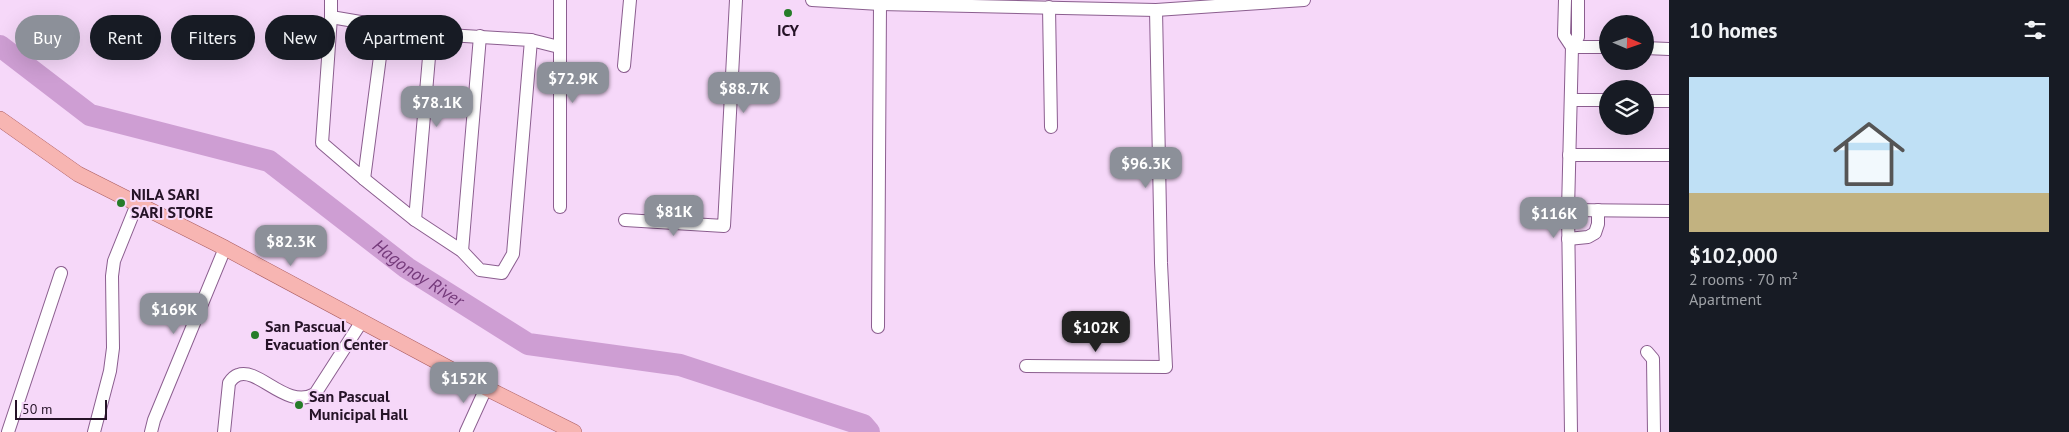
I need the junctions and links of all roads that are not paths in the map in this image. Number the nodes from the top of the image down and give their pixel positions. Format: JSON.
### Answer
{"nodes":[{"id":1,"x":331,"y":0,"type":"edge"},
{"id":2,"x":560,"y":0,"type":"edge"},
{"id":3,"x":630,"y":0,"type":"edge"},
{"id":4,"x":736,"y":0,"type":"edge"},
{"id":5,"x":812,"y":0,"type":"edge"},
{"id":6,"x":1304,"y":0,"type":"edge"},
{"id":7,"x":1565,"y":0,"type":"edge"},
{"id":8,"x":1578,"y":0,"type":"edge"},
{"id":9,"x":936,"y":3,"type":"edge"},
{"id":10,"x":1209,"y":3,"type":"edge"},
{"id":11,"x":880,"y":4,"type":"junction"},
{"id":12,"x":1048,"y":8,"type":"junction"},
{"id":13,"x":1156,"y":10,"type":"junction"},
{"id":14,"x":331,"y":15,"type":"edge"},
{"id":15,"x":463,"y":35,"type":"edge"},
{"id":16,"x":480,"y":36,"type":"junction"},
{"id":17,"x":531,"y":40,"type":"junction"},
{"id":18,"x":1572,"y":46,"type":"junction"},
{"id":19,"x":559,"y":47,"type":"junction"},
{"id":20,"x":1599,"y":47,"type":"edge"},
{"id":21,"x":1654,"y":48,"type":"edge"},
{"id":22,"x":1669,"y":48,"type":"edge"},
{"id":23,"x":328,"y":60,"type":"edge"},
{"id":24,"x":380,"y":60,"type":"edge"},
{"id":25,"x":429,"y":60,"type":"edge"},
{"id":26,"x":624,"y":66,"type":"dead end"},
{"id":27,"x":1571,"y":100,"type":"junction"},
{"id":28,"x":1599,"y":100,"type":"edge"},
{"id":29,"x":1654,"y":101,"type":"edge"},
{"id":30,"x":1669,"y":101,"type":"edge"},
{"id":31,"x":0,"y":119,"type":"edge"},
{"id":32,"x":1051,"y":127,"type":"dead end"},
{"id":33,"x":1569,"y":155,"type":"junction"},
{"id":34,"x":1669,"y":155,"type":"edge"},
{"id":35,"x":364,"y":179,"type":"junction"},
{"id":36,"x":137,"y":204,"type":"junction"},
{"id":37,"x":560,"y":207,"type":"dead end"},
{"id":38,"x":1568,"y":210,"type":"junction"},
{"id":39,"x":1598,"y":210,"type":"junction"},
{"id":40,"x":1669,"y":211,"type":"edge"},
{"id":41,"x":415,"y":220,"type":"junction"},
{"id":42,"x":625,"y":220,"type":"dead end"},
{"id":43,"x":1568,"y":239,"type":"junction"},
{"id":44,"x":225,"y":248,"type":"junction"},
{"id":45,"x":462,"y":251,"type":"junction"},
{"id":46,"x":61,"y":273,"type":"dead end"},
{"id":47,"x":362,"y":321,"type":"junction"},
{"id":48,"x":878,"y":326,"type":"dead end"},
{"id":49,"x":1647,"y":352,"type":"dead end"},
{"id":50,"x":1026,"y":366,"type":"dead end"},
{"id":51,"x":486,"y":388,"type":"junction"},
{"id":52,"x":8,"y":432,"type":"edge"},
{"id":53,"x":94,"y":432,"type":"edge"},
{"id":54,"x":151,"y":432,"type":"edge"},
{"id":55,"x":224,"y":432,"type":"edge"},
{"id":56,"x":466,"y":432,"type":"edge"},
{"id":57,"x":573,"y":432,"type":"edge"},
{"id":58,"x":1571,"y":432,"type":"edge"},
{"id":59,"x":1654,"y":432,"type":"edge"}],
"edges":[{"from":1,"to":14,"type":"street"},
{"from":2,"to":19,"type":"street"},
{"from":3,"to":26,"type":"street"},
{"from":4,"to":42,"type":"street"},
{"from":5,"to":11,"type":"street"},
{"from":6,"to":10,"type":"street"},
{"from":7,"to":18,"type":"street"},
{"from":8,"to":18,"type":"street"},
{"from":9,"to":11,"type":"street"},
{"from":9,"to":12,"type":"street"},
{"from":10,"to":13,"type":"street"},
{"from":11,"to":48,"type":"street"},
{"from":12,"to":13,"type":"street"},
{"from":12,"to":32,"type":"street"},
{"from":13,"to":50,"type":"street"},
{"from":15,"to":16,"type":"street"},
{"from":16,"to":17,"type":"street"},
{"from":16,"to":45,"type":"street"},
{"from":17,"to":19,"type":"street"},
{"from":17,"to":45,"type":"street"},
{"from":18,"to":20,"type":"street"},
{"from":18,"to":27,"type":"street"},
{"from":19,"to":37,"type":"street"},
{"from":21,"to":22,"type":"street"},
{"from":23,"to":35,"type":"street"},
{"from":24,"to":35,"type":"street"},
{"from":25,"to":41,"type":"street"},
{"from":27,"to":28,"type":"street"},
{"from":27,"to":33,"type":"street"},
{"from":29,"to":30,"type":"street"},
{"from":31,"to":36,"type":"main road"},
{"from":33,"to":34,"type":"street"},
{"from":33,"to":38,"type":"street"},
{"from":35,"to":41,"type":"street"},
{"from":36,"to":44,"type":"main road"},
{"from":36,"to":53,"type":"street"},
{"from":38,"to":39,"type":"street"},
{"from":38,"to":43,"type":"street"},
{"from":39,"to":40,"type":"street"},
{"from":39,"to":43,"type":"street"},
{"from":41,"to":45,"type":"street"},
{"from":43,"to":58,"type":"street"},
{"from":44,"to":47,"type":"main road"},
{"from":44,"to":54,"type":"street"},
{"from":46,"to":52,"type":"street"},
{"from":47,"to":51,"type":"main road"},
{"from":47,"to":55,"type":"street"},
{"from":49,"to":59,"type":"street"},
{"from":51,"to":56,"type":"street"},
{"from":51,"to":57,"type":"main road"}]}
